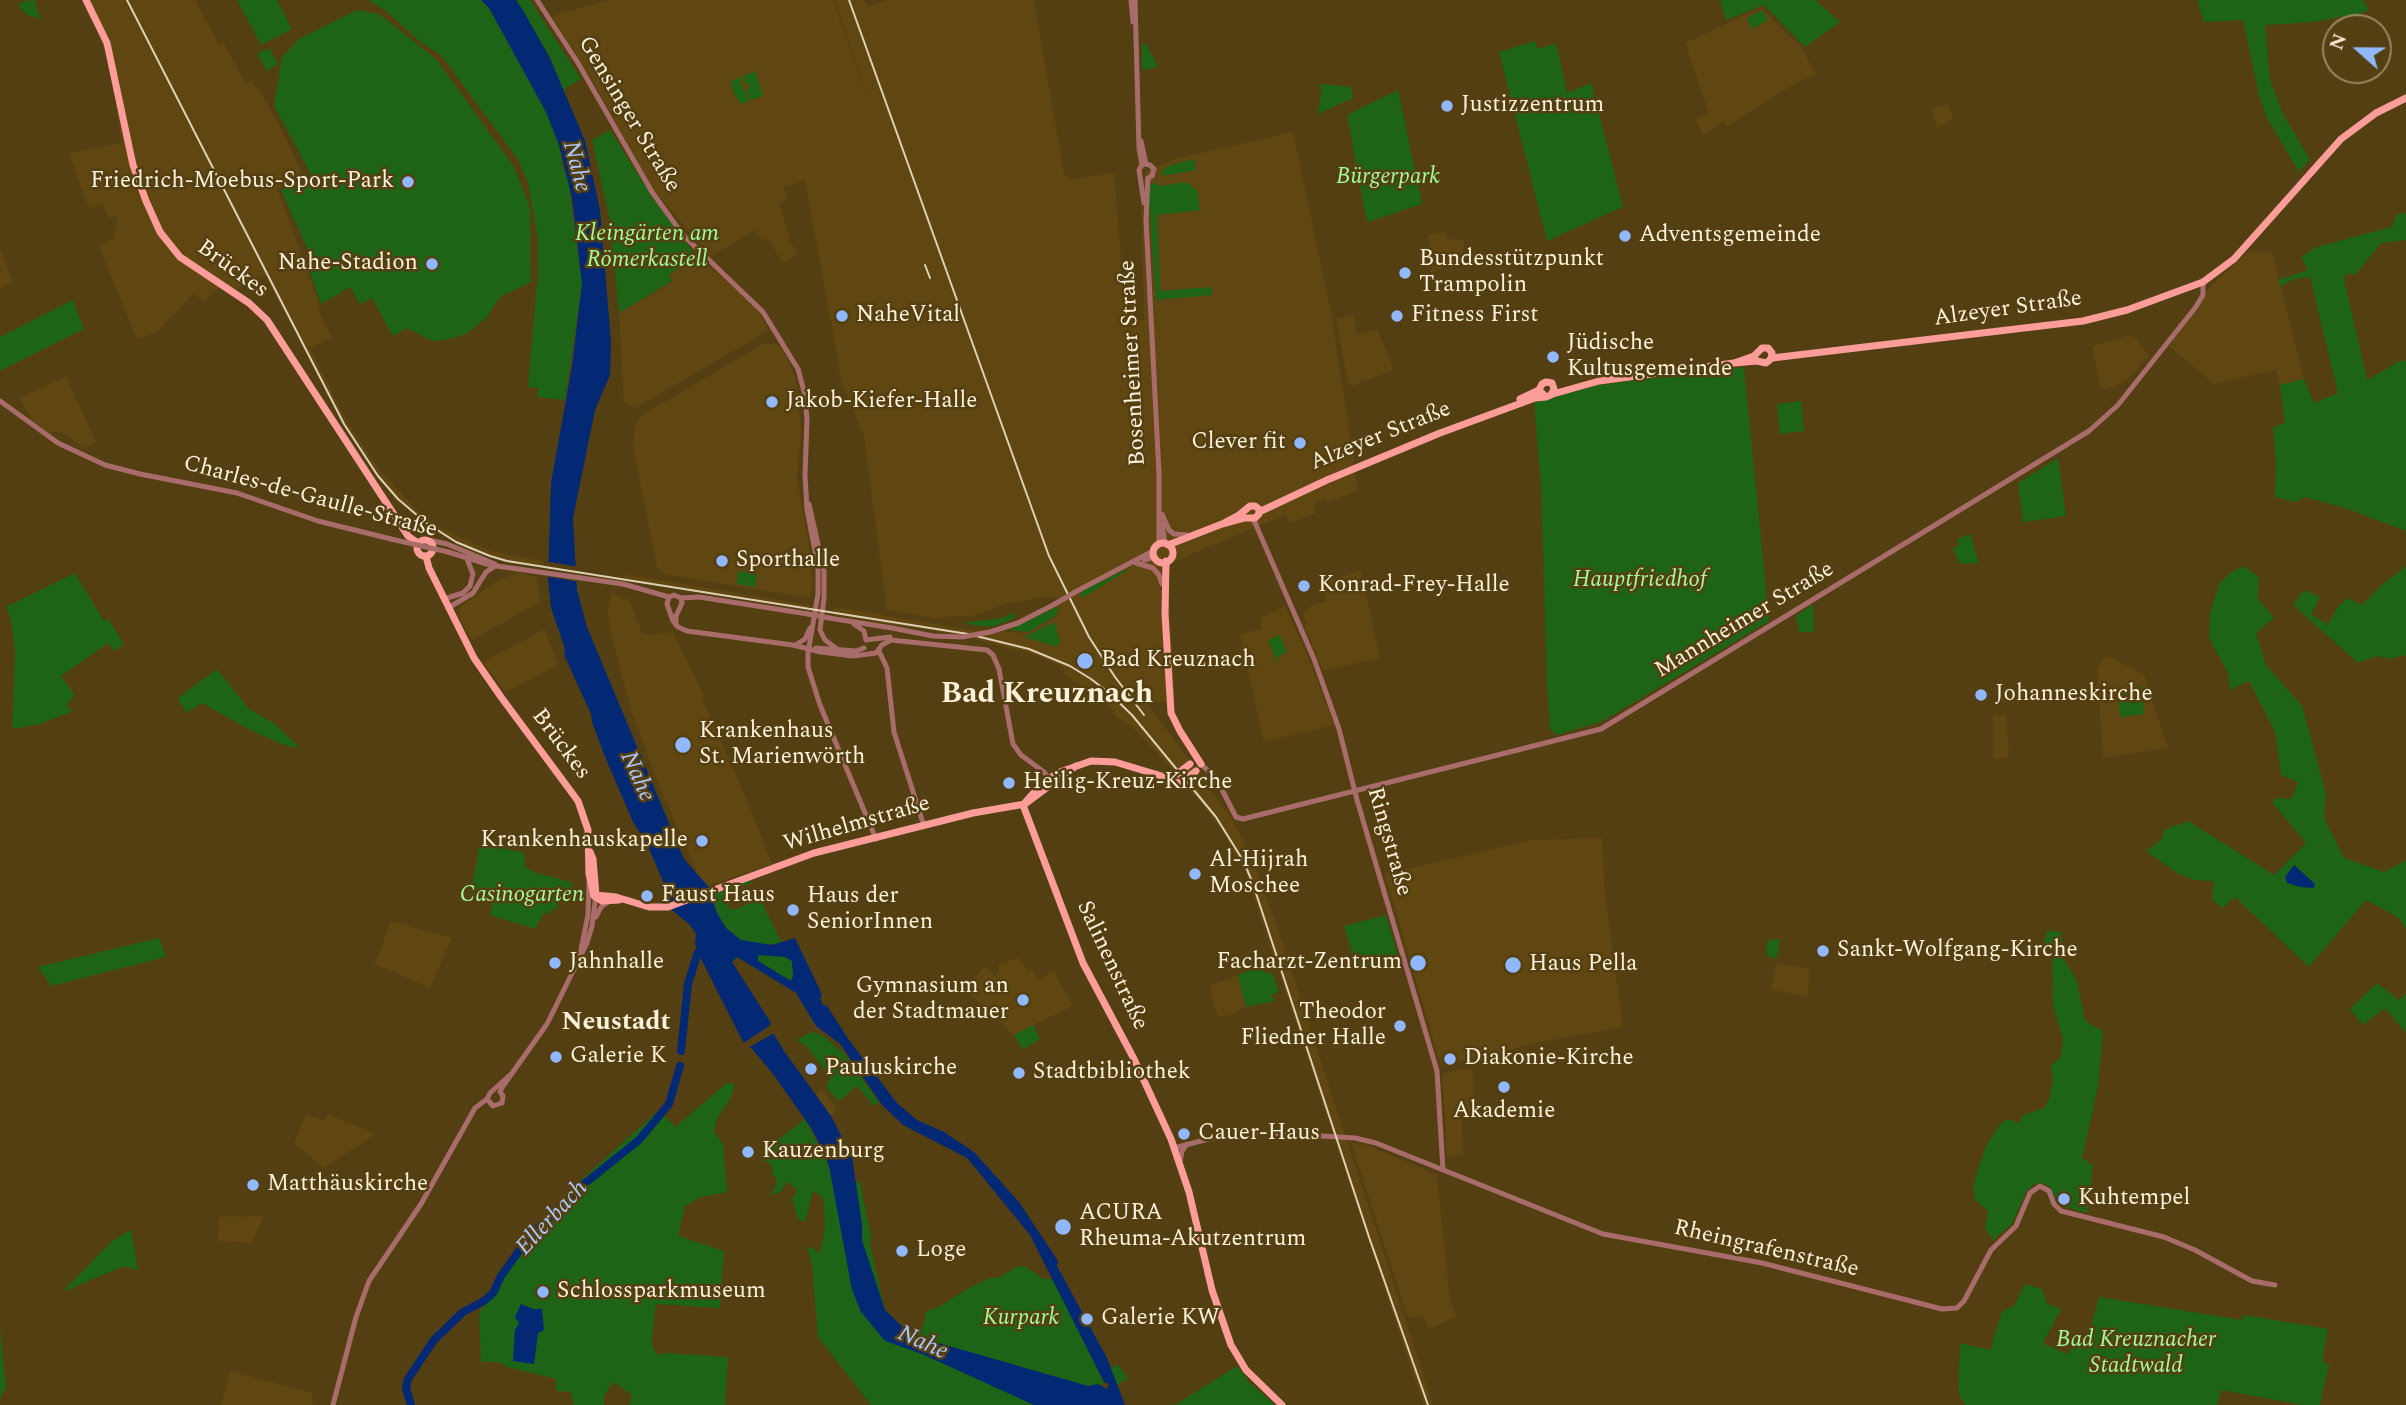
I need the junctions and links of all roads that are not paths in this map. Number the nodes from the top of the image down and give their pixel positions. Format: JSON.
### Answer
{"nodes":[{"id":1,"x":86,"y":0,"type":"edge"},
{"id":2,"x":537,"y":0,"type":"edge"},
{"id":3,"x":1133,"y":0,"type":"edge"},
{"id":4,"x":2406,"y":98,"type":"edge"},
{"id":5,"x":1144,"y":164,"type":"junction"},
{"id":6,"x":1145,"y":177,"type":"junction"},
{"id":7,"x":1146,"y":219,"type":"junction"},
{"id":8,"x":2203,"y":282,"type":"junction"},
{"id":9,"x":2193,"y":286,"type":"junction"},
{"id":10,"x":2201,"y":299,"type":"junction"},
{"id":11,"x":1771,"y":355,"type":"junction"},
{"id":12,"x":1758,"y":357,"type":"junction"},
{"id":13,"x":1539,"y":390,"type":"junction"},
{"id":14,"x":1551,"y":392,"type":"junction"},
{"id":15,"x":0,"y":401,"type":"edge"},
{"id":16,"x":1488,"y":415,"type":"junction"},
{"id":17,"x":806,"y":498,"type":"junction"},
{"id":18,"x":1160,"y":504,"type":"junction"},
{"id":19,"x":1254,"y":513,"type":"junction"},
{"id":20,"x":1162,"y":514,"type":"junction"},
{"id":21,"x":1201,"y":533,"type":"junction"},
{"id":22,"x":429,"y":540,"type":"junction"},
{"id":23,"x":418,"y":543,"type":"junction"},
{"id":24,"x":1166,"y":545,"type":"junction"},
{"id":25,"x":426,"y":556,"type":"junction"},
{"id":26,"x":1158,"y":558,"type":"junction"},
{"id":27,"x":467,"y":559,"type":"junction"},
{"id":28,"x":1136,"y":563,"type":"junction"},
{"id":29,"x":498,"y":566,"type":"junction"},
{"id":30,"x":1099,"y":579,"type":"junction"},
{"id":31,"x":1162,"y":584,"type":"junction"},
{"id":32,"x":1165,"y":595,"type":"junction"},
{"id":33,"x":444,"y":599,"type":"junction"},
{"id":34,"x":668,"y":602,"type":"junction"},
{"id":35,"x":681,"y":604,"type":"junction"},
{"id":36,"x":448,"y":608,"type":"junction"},
{"id":37,"x":812,"y":614,"type":"junction"},
{"id":38,"x":848,"y":621,"type":"junction"},
{"id":39,"x":676,"y":626,"type":"junction"},
{"id":40,"x":890,"y":628,"type":"junction"},
{"id":41,"x":866,"y":640,"type":"junction"},
{"id":42,"x":878,"y":644,"type":"junction"},
{"id":43,"x":793,"y":645,"type":"junction"},
{"id":44,"x":809,"y":648,"type":"junction"},
{"id":45,"x":864,"y":648,"type":"junction"},
{"id":46,"x":837,"y":649,"type":"junction"},
{"id":47,"x":870,"y":654,"type":"junction"},
{"id":48,"x":807,"y":660,"type":"junction"},
{"id":49,"x":1196,"y":755,"type":"junction"},
{"id":50,"x":1201,"y":764,"type":"junction"},
{"id":51,"x":1193,"y":768,"type":"junction"},
{"id":52,"x":1138,"y":770,"type":"junction"},
{"id":53,"x":1049,"y":781,"type":"junction"},
{"id":54,"x":1354,"y":790,"type":"junction"},
{"id":55,"x":1022,"y":803,"type":"junction"},
{"id":56,"x":924,"y":826,"type":"junction"},
{"id":57,"x":876,"y":839,"type":"junction"},
{"id":58,"x":590,"y":852,"type":"junction"},
{"id":59,"x":589,"y":874,"type":"junction"},
{"id":60,"x":596,"y":896,"type":"junction"},
{"id":61,"x":616,"y":900,"type":"junction"},
{"id":62,"x":589,"y":908,"type":"junction"},
{"id":63,"x":592,"y":926,"type":"junction"},
{"id":64,"x":580,"y":955,"type":"junction"},
{"id":65,"x":510,"y":1075,"type":"junction"},
{"id":66,"x":493,"y":1091,"type":"junction"},
{"id":67,"x":500,"y":1092,"type":"junction"},
{"id":68,"x":488,"y":1101,"type":"junction"},
{"id":69,"x":1187,"y":1144,"type":"junction"},
{"id":70,"x":1174,"y":1148,"type":"junction"},
{"id":71,"x":1180,"y":1162,"type":"junction"},
{"id":72,"x":1443,"y":1170,"type":"junction"},
{"id":73,"x":2275,"y":1285,"type":"dead end"},
{"id":74,"x":332,"y":1405,"type":"edge"},
{"id":75,"x":1282,"y":1405,"type":"edge"}],
"edges":[{"from":1,"to":23,"type":"main road","name":"Brückes"},
{"from":2,"to":17,"type":"street","name":"Gensinger Straße"},
{"from":3,"to":5,"type":"street"},
{"from":4,"to":8,"type":"main road","name":"Alzeyer Straße"},
{"from":5,"to":6,"type":"street"},
{"from":5,"to":6,"type":"street"},
{"from":6,"to":7,"type":"street","name":"Bosenheimer Straße"},
{"from":6,"to":7,"type":"street","name":"Bosenheimer Straße"},
{"from":7,"to":18,"type":"street","name":"Bosenheimer Straße"},
{"from":8,"to":9,"type":"main road","name":"Alzeyer Straße"},
{"from":8,"to":10,"type":"street"},
{"from":9,"to":10,"type":"street"},
{"from":9,"to":11,"type":"main road","name":"Alzeyer Straße"},
{"from":10,"to":54,"type":"street","name":"Mannheimer Straße"},
{"from":11,"to":12,"type":"main road"},
{"from":11,"to":12,"type":"main road"},
{"from":12,"to":14,"type":"main road","name":"Alzeyer Straße"},
{"from":13,"to":14,"type":"main road"},
{"from":13,"to":14,"type":"main road","name":"Alzeyer Straße"},
{"from":13,"to":16,"type":"main road","name":"Alzeyer Straße"},
{"from":14,"to":16,"type":"main road","name":"Alzeyer Straße"},
{"from":15,"to":27,"type":"street","name":"Charles-de-Gaulle-Straße","bridge":true},
{"from":16,"to":19,"type":"main road","name":"Alzeyer Straße"},
{"from":17,"to":37,"type":"street","name":"Gensinger Straße"},
{"from":17,"to":46,"type":"street","name":"Gensinger Straße"},
{"from":18,"to":20,"type":"street","name":"Bosenheimer Straße"},
{"from":18,"to":24,"type":"street","name":"Bosenheimer Straße"},
{"from":19,"to":21,"type":"main road","name":"Alzeyer Straße"},
{"from":19,"to":54,"type":"street","name":"Ringstraße"},
{"from":20,"to":21,"type":"street"},
{"from":20,"to":24,"type":"street","name":"Bosenheimer Straße"},
{"from":21,"to":24,"type":"main road","name":"Alzeyer Straße"},
{"from":22,"to":23,"type":"main road"},
{"from":22,"to":25,"type":"main road"},
{"from":22,"to":29,"type":"street"},
{"from":23,"to":25,"type":"main road"},
{"from":24,"to":26,"type":"main road"},
{"from":24,"to":26,"type":"main road"},
{"from":25,"to":33,"type":"main road","name":"Brückes"},
{"from":26,"to":28,"type":"street"},
{"from":26,"to":30,"type":"street"},
{"from":26,"to":31,"type":"main road"},
{"from":26,"to":32,"type":"main road"},
{"from":27,"to":29,"type":"street","name":"Charles-de-Gaulle-Straße"},
{"from":27,"to":33,"type":"street"},
{"from":28,"to":30,"type":"street"},
{"from":28,"to":31,"type":"street"},
{"from":29,"to":34,"type":"street","name":"Charles-de-Gaulle-Straße"},
{"from":29,"to":36,"type":"street"},
{"from":30,"to":40,"type":"street","bridge":true},
{"from":31,"to":32,"type":"main road"},
{"from":32,"to":49,"type":"main road"},
{"from":33,"to":36,"type":"main road","name":"Brückes"},
{"from":34,"to":35,"type":"street"},
{"from":34,"to":35,"type":"street"},
{"from":34,"to":39,"type":"street"},
{"from":35,"to":37,"type":"street"},
{"from":35,"to":39,"type":"street"},
{"from":36,"to":58,"type":"main road","name":"Brückes"},
{"from":37,"to":38,"type":"street","bridge":true},
{"from":37,"to":43,"type":"street"},
{"from":37,"to":44,"type":"street","name":"Gensinger Straße"},
{"from":38,"to":40,"type":"street"},
{"from":38,"to":41,"type":"street"},
{"from":39,"to":43,"type":"street"},
{"from":40,"to":42,"type":"street"},
{"from":41,"to":42,"type":"street"},
{"from":41,"to":45,"type":"street"},
{"from":42,"to":47,"type":"street"},
{"from":42,"to":53,"type":"street"},
{"from":42,"to":56,"type":"street"},
{"from":43,"to":44,"type":"street"},
{"from":43,"to":48,"type":"street"},
{"from":44,"to":46,"type":"street"},
{"from":44,"to":47,"type":"street"},
{"from":44,"to":48,"type":"street","name":"Gensinger Straße"},
{"from":45,"to":46,"type":"street"},
{"from":45,"to":47,"type":"street"},
{"from":48,"to":57,"type":"street"},
{"from":49,"to":50,"type":"main road"},
{"from":49,"to":51,"type":"main road"},
{"from":50,"to":51,"type":"main road"},
{"from":50,"to":54,"type":"street","name":"Mannheimer Straße"},
{"from":51,"to":52,"type":"main road","name":"Wilhelmstraße","bridge":true},
{"from":51,"to":52,"type":"main road","name":"Wilhelmstraße","bridge":true},
{"from":52,"to":53,"type":"main road","name":"Wilhelmstraße"},
{"from":53,"to":55,"type":"main road","name":"Wilhelmstraße"},
{"from":54,"to":72,"type":"street","name":"Ringstraße"},
{"from":55,"to":56,"type":"main road","name":"Wilhelmstraße"},
{"from":55,"to":70,"type":"main road","name":"Salinenstraße"},
{"from":56,"to":57,"type":"main road","name":"Wilhelmstraße"},
{"from":57,"to":61,"type":"main road","name":"Wilhelmstraße"},
{"from":58,"to":59,"type":"main road","name":"Brückes"},
{"from":58,"to":60,"type":"main road","name":"Brückes"},
{"from":59,"to":60,"type":"main road"},
{"from":59,"to":62,"type":"street"},
{"from":60,"to":61,"type":"main road"},
{"from":60,"to":62,"type":"street"},
{"from":60,"to":63,"type":"street"},
{"from":61,"to":63,"type":"street"},
{"from":62,"to":64,"type":"street"},
{"from":63,"to":64,"type":"street"},
{"from":64,"to":65,"type":"street"},
{"from":65,"to":66,"type":"street"},
{"from":65,"to":67,"type":"street"},
{"from":66,"to":67,"type":"street"},
{"from":66,"to":68,"type":"street"},
{"from":67,"to":68,"type":"street"},
{"from":68,"to":74,"type":"street"},
{"from":69,"to":70,"type":"street","name":"Rheingrafenstraße"},
{"from":69,"to":71,"type":"street"},
{"from":69,"to":72,"type":"street","name":"Rheingrafenstraße"},
{"from":70,"to":71,"type":"main road","name":"Salinenstraße"},
{"from":71,"to":75,"type":"main road","name":"Salinenstraße"},
{"from":72,"to":73,"type":"street","name":"Rheingrafenstraße"}]}
